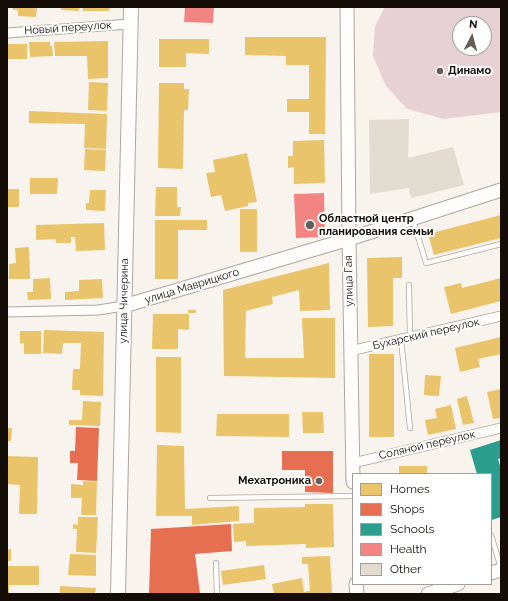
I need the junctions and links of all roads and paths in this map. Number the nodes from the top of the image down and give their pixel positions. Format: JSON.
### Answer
{"nodes":[{"id":1,"x":131,"y":7,"type":"edge"},
{"id":2,"x":347,"y":7,"type":"edge"},
{"id":3,"x":130,"y":24,"type":"junction"},
{"id":4,"x":7,"y":33,"type":"edge"},
{"id":5,"x":501,"y":190,"type":"edge"},
{"id":6,"x":413,"y":218,"type":"junction"},
{"id":7,"x":349,"y":239,"type":"junction"},
{"id":8,"x":501,"y":244,"type":"edge"},
{"id":9,"x":409,"y":285,"type":"dead end"},
{"id":10,"x":124,"y":306,"type":"junction"},
{"id":11,"x":7,"y":312,"type":"edge"},
{"id":12,"x":501,"y":316,"type":"edge"},
{"id":13,"x":406,"y":338,"type":"junction"},
{"id":14,"x":350,"y":351,"type":"junction"},
{"id":15,"x":410,"y":428,"type":"dead end"},
{"id":16,"x":501,"y":428,"type":"edge"},
{"id":17,"x":352,"y":463,"type":"junction"},
{"id":18,"x":353,"y":473,"type":"edge"},
{"id":19,"x":352,"y":496,"type":"edge"},
{"id":20,"x":210,"y":498,"type":"dead end"},
{"id":21,"x":492,"y":538,"type":"edge"},
{"id":22,"x":216,"y":563,"type":"dead end"},
{"id":23,"x":501,"y":569,"type":"edge"},
{"id":24,"x":455,"y":585,"type":"edge"},
{"id":25,"x":118,"y":594,"type":"edge"},
{"id":26,"x":217,"y":594,"type":"edge"},
{"id":27,"x":428,"y":594,"type":"edge"}],
"edges":[{"from":1,"to":3,"type":"main road","name":"улица Чичерина"},
{"from":2,"to":7,"type":"street","name":"улица Гая"},
{"from":3,"to":4,"type":"street","name":"Новый переулок"},
{"from":3,"to":10,"type":"main road","name":"улица Чичерина"},
{"from":5,"to":6,"type":"street","name":"улица Маврицкого"},
{"from":6,"to":7,"type":"street","name":"улица Маврицкого"},
{"from":6,"to":8,"type":"lane"},
{"from":7,"to":10,"type":"street","name":"улица Маврицкого"},
{"from":7,"to":14,"type":"street","name":"улица Гая"},
{"from":9,"to":13,"type":"lane"},
{"from":10,"to":11,"type":"street","name":"улица Маврицкого"},
{"from":10,"to":25,"type":"main road","name":"улица Чичерина"},
{"from":12,"to":13,"type":"street","name":"Бухарский переулок"},
{"from":13,"to":14,"type":"street","name":"Бухарский переулок"},
{"from":13,"to":15,"type":"lane"},
{"from":14,"to":17,"type":"street","name":"улица Гая"},
{"from":16,"to":17,"type":"street","name":"Соляной переулок"},
{"from":17,"to":18,"type":"street","name":"улица Гая"},
{"from":19,"to":20,"type":"lane"},
{"from":21,"to":23,"type":"lane"},
{"from":22,"to":26,"type":"lane"},
{"from":24,"to":27,"type":"street"}]}
